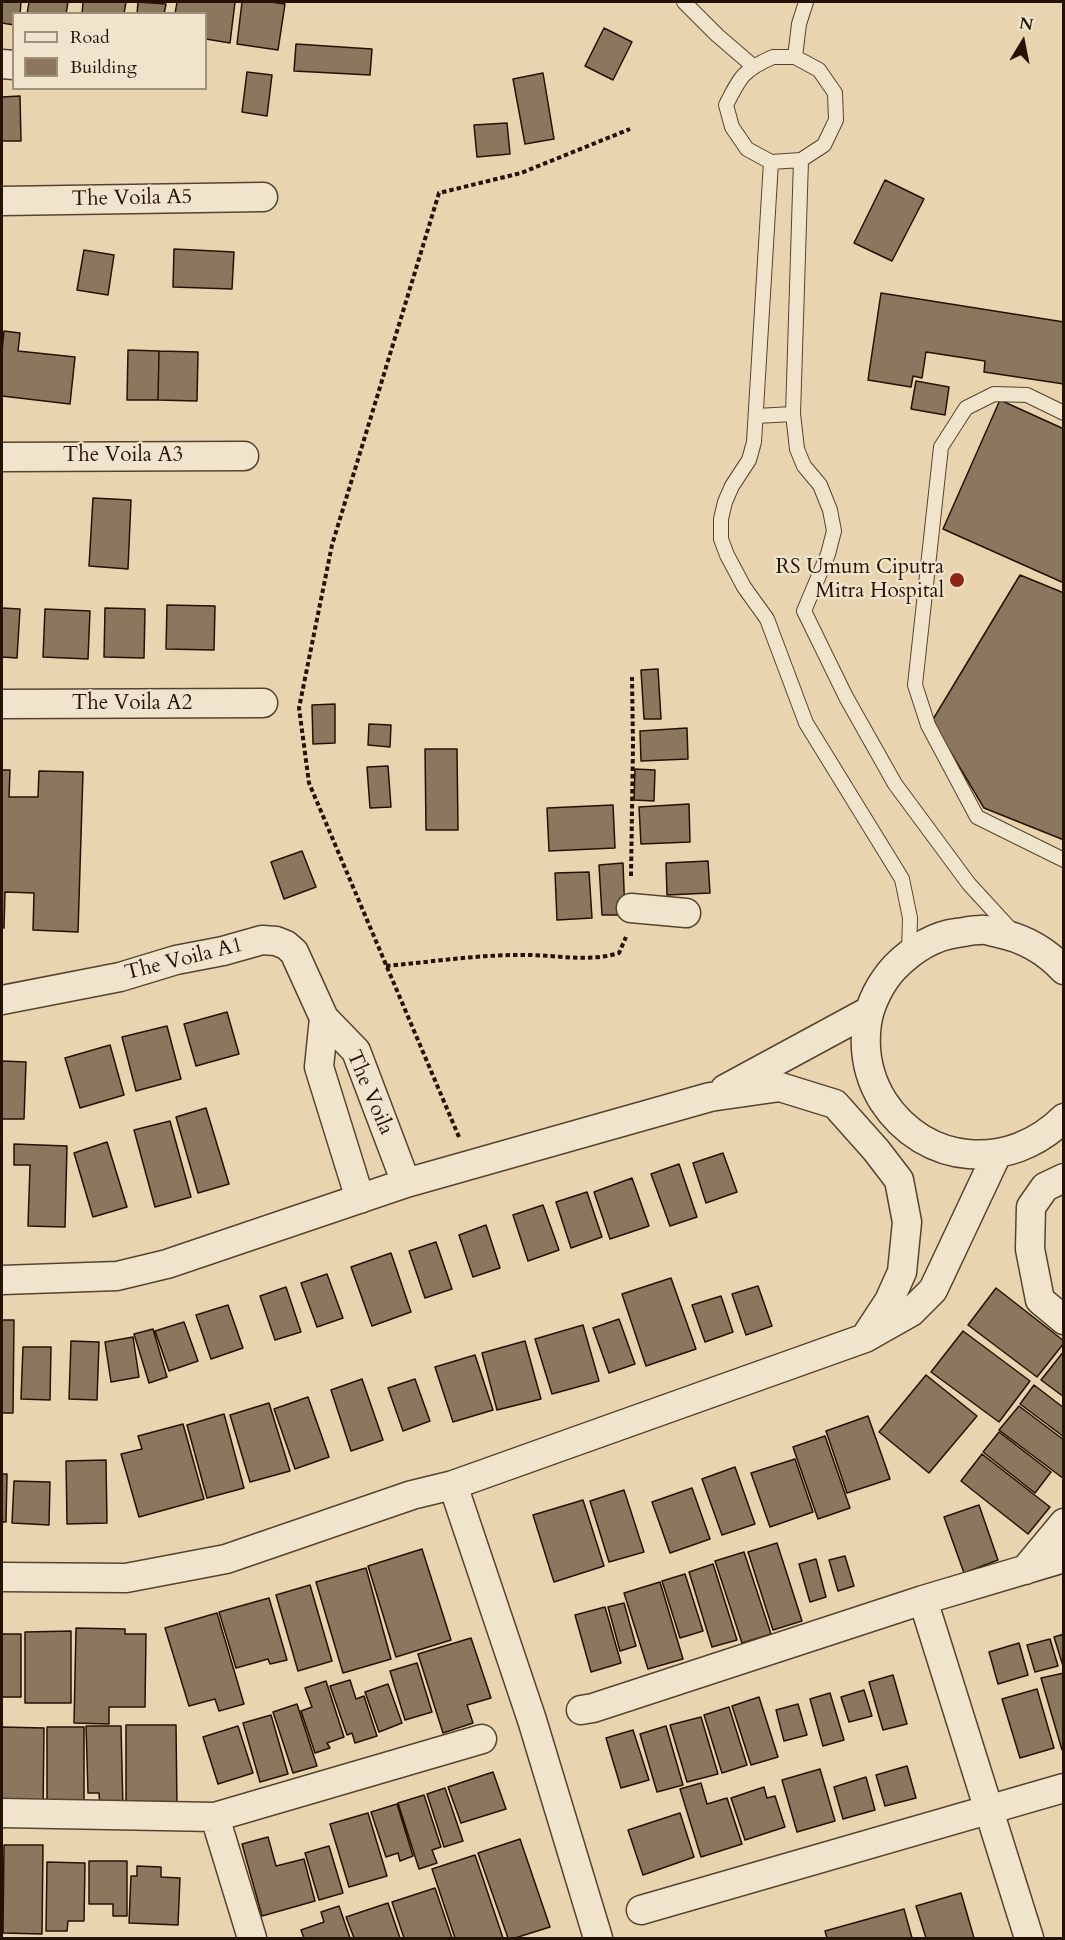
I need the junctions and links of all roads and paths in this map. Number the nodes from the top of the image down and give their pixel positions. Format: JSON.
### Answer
{"nodes":[{"id":1,"x":684,"y":2,"type":"edge"},
{"id":2,"x":806,"y":2,"type":"edge"},
{"id":3,"x":795,"y":57,"type":"junction"},
{"id":4,"x":753,"y":66,"type":"junction"},
{"id":5,"x":630,"y":129,"type":"dead end"},
{"id":6,"x":801,"y":160,"type":"junction"},
{"id":7,"x":771,"y":162,"type":"junction"},
{"id":8,"x":263,"y":197,"type":"dead end"},
{"id":9,"x":2,"y":201,"type":"edge"},
{"id":10,"x":1064,"y":413,"type":"edge"},
{"id":11,"x":794,"y":414,"type":"junction"},
{"id":12,"x":756,"y":416,"type":"junction"},
{"id":13,"x":244,"y":456,"type":"dead end"},
{"id":14,"x":2,"y":457,"type":"edge"},
{"id":15,"x":632,"y":677,"type":"dead end"},
{"id":16,"x":263,"y":703,"type":"dead end"},
{"id":17,"x":2,"y":704,"type":"edge"},
{"id":18,"x":1064,"y":860,"type":"edge"},
{"id":19,"x":631,"y":908,"type":"junction"},
{"id":20,"x":686,"y":913,"type":"dead end"},
{"id":21,"x":1017,"y":936,"type":"junction"},
{"id":22,"x":909,"y":953,"type":"junction"},
{"id":23,"x":386,"y":966,"type":"junction"},
{"id":24,"x":1064,"y":970,"type":"edge"},
{"id":25,"x":2,"y":1000,"type":"edge"},
{"id":26,"x":869,"y":1011,"type":"junction"},
{"id":27,"x":324,"y":1018,"type":"junction"},
{"id":28,"x":710,"y":1097,"type":"junction"},
{"id":29,"x":1064,"y":1118,"type":"edge"},
{"id":30,"x":997,"y":1154,"type":"junction"},
{"id":31,"x":471,"y":1165,"type":"junction"},
{"id":32,"x":1064,"y":1178,"type":"edge"},
{"id":33,"x":406,"y":1183,"type":"junction"},
{"id":34,"x":360,"y":1199,"type":"junction"},
{"id":35,"x":2,"y":1280,"type":"edge"},
{"id":36,"x":1064,"y":1320,"type":"edge"},
{"id":37,"x":865,"y":1338,"type":"junction"},
{"id":38,"x":453,"y":1485,"type":"junction"},
{"id":39,"x":1064,"y":1523,"type":"edge"},
{"id":40,"x":1064,"y":1558,"type":"edge"},
{"id":41,"x":1025,"y":1570,"type":"junction"},
{"id":42,"x":2,"y":1577,"type":"edge"},
{"id":43,"x":923,"y":1600,"type":"junction"},
{"id":44,"x":581,"y":1710,"type":"dead end"},
{"id":45,"x":482,"y":1739,"type":"dead end"},
{"id":46,"x":1064,"y":1788,"type":"edge"},
{"id":47,"x":989,"y":1809,"type":"junction"},
{"id":48,"x":2,"y":1813,"type":"edge"},
{"id":49,"x":215,"y":1817,"type":"junction"},
{"id":50,"x":641,"y":1910,"type":"dead end"},
{"id":51,"x":252,"y":1938,"type":"edge"},
{"id":52,"x":598,"y":1938,"type":"edge"},
{"id":53,"x":1029,"y":1938,"type":"edge"}],
"edges":[{"from":1,"to":4,"type":"lane"},
{"from":2,"to":3,"type":"lane"},
{"from":3,"to":4,"type":"lane"},
{"from":3,"to":6,"type":"lane"},
{"from":4,"to":7,"type":"lane"},
{"from":5,"to":23,"type":"path"},
{"from":6,"to":7,"type":"lane"},
{"from":6,"to":11,"type":"lane"},
{"from":7,"to":12,"type":"lane"},
{"from":8,"to":9,"type":"street","name":"The Voila A5"},
{"from":10,"to":18,"type":"lane"},
{"from":11,"to":12,"type":"lane"},
{"from":11,"to":21,"type":"lane"},
{"from":12,"to":22,"type":"lane"},
{"from":13,"to":14,"type":"street","name":"The Voila A3"},
{"from":15,"to":19,"type":"path"},
{"from":16,"to":17,"type":"street","name":"The Voila A2"},
{"from":19,"to":20,"type":"street"},
{"from":19,"to":23,"type":"path"},
{"from":21,"to":22,"type":"street"},
{"from":21,"to":24,"type":"street"},
{"from":22,"to":26,"type":"street"},
{"from":23,"to":31,"type":"path"},
{"from":25,"to":27,"type":"street","name":"The Voila A1"},
{"from":26,"to":28,"type":"street"},
{"from":26,"to":30,"type":"street"},
{"from":27,"to":33,"type":"street","name":"The Voila"},
{"from":27,"to":34,"type":"street","name":"The Voila"},
{"from":28,"to":31,"type":"street"},
{"from":28,"to":37,"type":"street"},
{"from":29,"to":30,"type":"street"},
{"from":30,"to":37,"type":"street"},
{"from":31,"to":33,"type":"street"},
{"from":32,"to":36,"type":"street"},
{"from":33,"to":34,"type":"street"},
{"from":34,"to":35,"type":"street"},
{"from":37,"to":38,"type":"street"},
{"from":38,"to":42,"type":"street"},
{"from":38,"to":52,"type":"street"},
{"from":39,"to":41,"type":"street"},
{"from":40,"to":41,"type":"street"},
{"from":41,"to":43,"type":"street"},
{"from":43,"to":44,"type":"street"},
{"from":43,"to":47,"type":"street"},
{"from":45,"to":49,"type":"street"},
{"from":46,"to":47,"type":"street"},
{"from":47,"to":50,"type":"street"},
{"from":47,"to":53,"type":"street"},
{"from":48,"to":49,"type":"street"},
{"from":49,"to":51,"type":"street"}]}
